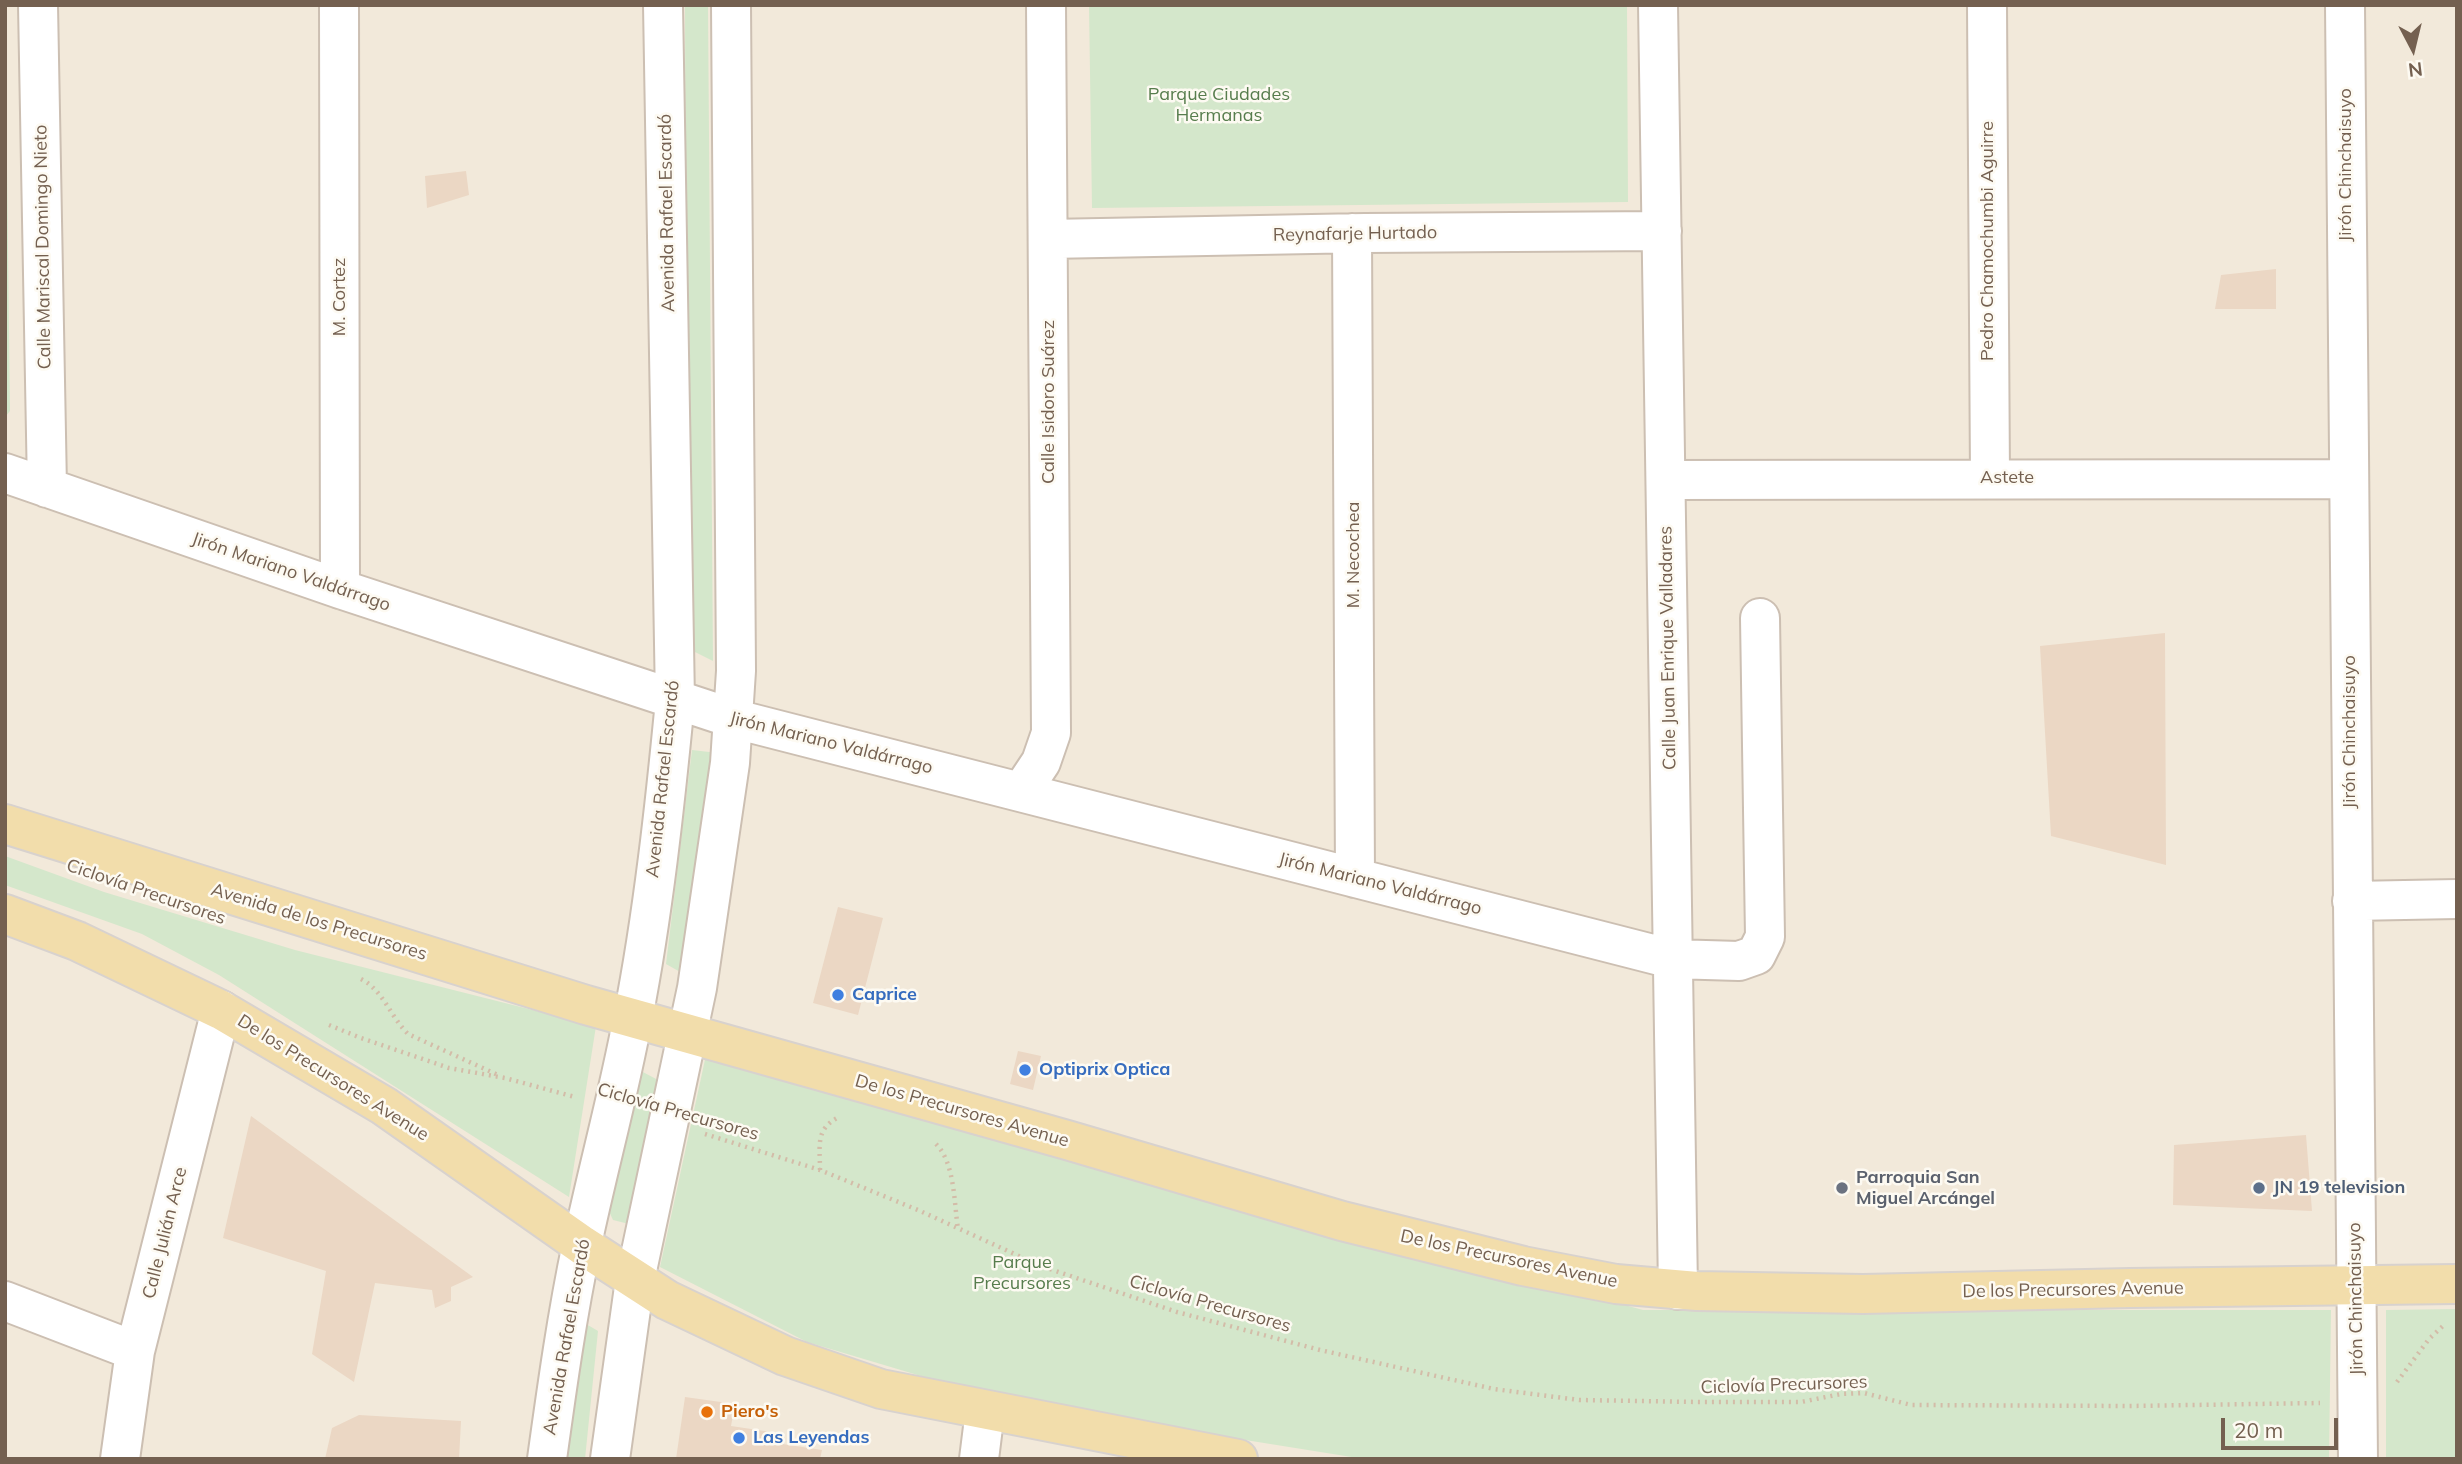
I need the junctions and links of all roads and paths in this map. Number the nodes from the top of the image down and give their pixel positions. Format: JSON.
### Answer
{"nodes":[{"id":1,"x":38,"y":5,"type":"edge"},
{"id":2,"x":339,"y":5,"type":"edge"},
{"id":3,"x":663,"y":5,"type":"edge"},
{"id":4,"x":731,"y":5,"type":"edge"},
{"id":5,"x":1046,"y":5,"type":"edge"},
{"id":6,"x":1658,"y":5,"type":"edge"},
{"id":7,"x":1987,"y":5,"type":"edge"},
{"id":8,"x":2344,"y":5,"type":"edge"},
{"id":9,"x":1662,"y":231,"type":"junction"},
{"id":10,"x":1352,"y":233,"type":"junction"},
{"id":11,"x":1048,"y":239,"type":"junction"},
{"id":12,"x":5,"y":473,"type":"edge"},
{"id":13,"x":1990,"y":478,"type":"junction"},
{"id":14,"x":2348,"y":479,"type":"junction"},
{"id":15,"x":1665,"y":480,"type":"junction"},
{"id":16,"x":47,"y":488,"type":"junction"},
{"id":17,"x":340,"y":589,"type":"junction"},
{"id":18,"x":1760,"y":618,"type":"dead end"},
{"id":19,"x":675,"y":701,"type":"junction"},
{"id":20,"x":735,"y":719,"type":"junction"},
{"id":21,"x":1021,"y":792,"type":"junction"},
{"id":22,"x":5,"y":824,"type":"edge"},
{"id":23,"x":1355,"y":878,"type":"junction"},
{"id":24,"x":2457,"y":899,"type":"edge"},
{"id":25,"x":2352,"y":901,"type":"junction"},
{"id":26,"x":5,"y":914,"type":"edge"},
{"id":27,"x":1672,"y":959,"type":"junction"},
{"id":28,"x":357,"y":977,"type":"dead end"},
{"id":29,"x":221,"y":1010,"type":"junction"},
{"id":30,"x":633,"y":1017,"type":"junction"},
{"id":31,"x":689,"y":1033,"type":"junction"},
{"id":32,"x":615,"y":1107,"type":"junction"},
{"id":33,"x":845,"y":1114,"type":"dead end"},
{"id":34,"x":669,"y":1122,"type":"junction"},
{"id":35,"x":928,"y":1137,"type":"dead end"},
{"id":36,"x":820,"y":1170,"type":"junction"},
{"id":37,"x":958,"y":1229,"type":"junction"},
{"id":38,"x":582,"y":1245,"type":"junction"},
{"id":39,"x":635,"y":1280,"type":"junction"},
{"id":40,"x":2356,"y":1285,"type":"junction"},
{"id":41,"x":1678,"y":1290,"type":"junction"},
{"id":42,"x":2455,"y":1300,"type":"edge"},
{"id":43,"x":5,"y":1301,"type":"edge"},
{"id":44,"x":135,"y":1351,"type":"junction"},
{"id":45,"x":2358,"y":1401,"type":"junction"},
{"id":46,"x":985,"y":1411,"type":"junction"},
{"id":47,"x":120,"y":1459,"type":"edge"},
{"id":48,"x":547,"y":1459,"type":"edge"},
{"id":49,"x":610,"y":1459,"type":"edge"},
{"id":50,"x":979,"y":1459,"type":"edge"},
{"id":51,"x":1238,"y":1459,"type":"edge"},
{"id":52,"x":2358,"y":1459,"type":"edge"}],
"edges":[{"from":1,"to":16,"type":"street","name":"Calle Mariscal Domingo Nieto"},
{"from":2,"to":17,"type":"street","name":"M. Cortez"},
{"from":3,"to":19,"type":"street","name":"Avenida Rafael Escardó"},
{"from":4,"to":20,"type":"street"},
{"from":5,"to":11,"type":"street","name":"Calle Isidoro Suárez"},
{"from":6,"to":9,"type":"street","name":"Calle Juan Enrique Valladares"},
{"from":7,"to":13,"type":"street","name":"Pedro Chamochumbi Aguirre"},
{"from":8,"to":14,"type":"street","name":"Jirón Chinchaisuyo"},
{"from":9,"to":10,"type":"street","name":"Reynafarje Hurtado"},
{"from":9,"to":15,"type":"street","name":"Calle Juan Enrique Valladares"},
{"from":10,"to":11,"type":"street","name":"Reynafarje Hurtado"},
{"from":10,"to":23,"type":"street","name":"M. Necochea"},
{"from":11,"to":21,"type":"street","name":"Calle Isidoro Suárez"},
{"from":12,"to":16,"type":"street","name":"Jirón Mariano Valdárrago"},
{"from":13,"to":14,"type":"street","name":"Astete"},
{"from":13,"to":15,"type":"street","name":"Astete"},
{"from":14,"to":25,"type":"street","name":"Jirón Chinchaisuyo"},
{"from":15,"to":27,"type":"street","name":"Calle Juan Enrique Valladares"},
{"from":16,"to":17,"type":"street","name":"Jirón Mariano Valdárrago"},
{"from":17,"to":19,"type":"street","name":"Jirón Mariano Valdárrago"},
{"from":18,"to":27,"type":"street","name":"Jirón Mariano Valdárrago"},
{"from":19,"to":20,"type":"street","name":"Jirón Mariano Valdárrago"},
{"from":19,"to":30,"type":"street","name":"Avenida Rafael Escardó"},
{"from":20,"to":21,"type":"street","name":"Jirón Mariano Valdárrago"},
{"from":20,"to":31,"type":"street"},
{"from":21,"to":23,"type":"street","name":"Jirón Mariano Valdárrago"},
{"from":22,"to":30,"type":"main road","name":"Avenida de los Precursores"},
{"from":23,"to":27,"type":"street","name":"Jirón Mariano Valdárrago"},
{"from":24,"to":25,"type":"street"},
{"from":25,"to":40,"type":"street","name":"Jirón Chinchaisuyo"},
{"from":26,"to":29,"type":"main road","name":"De los Precursores Avenue"},
{"from":27,"to":41,"type":"street","name":"Calle Juan Enrique Valladares"},
{"from":28,"to":32,"type":"path","name":"Ciclovía Precursores"},
{"from":29,"to":38,"type":"main road","name":"De los Precursores Avenue"},
{"from":29,"to":44,"type":"street","name":"Calle Julián Arce"},
{"from":30,"to":31,"type":"main road","name":"De los Precursores Avenue"},
{"from":30,"to":32,"type":"street","name":"Avenida Rafael Escardó"},
{"from":31,"to":34,"type":"street"},
{"from":31,"to":41,"type":"main road","name":"De los Precursores Avenue"},
{"from":32,"to":38,"type":"street","name":"Avenida Rafael Escardó"},
{"from":33,"to":36,"type":"path"},
{"from":34,"to":36,"type":"path","name":"Ciclovía Precursores"},
{"from":34,"to":39,"type":"street"},
{"from":35,"to":37,"type":"path"},
{"from":36,"to":37,"type":"path","name":"Ciclovía Precursores"},
{"from":37,"to":45,"type":"path","name":"Ciclovía Precursores"},
{"from":38,"to":39,"type":"main road","name":"De los Precursores Avenue"},
{"from":38,"to":48,"type":"street","name":"Avenida Rafael Escardó"},
{"from":39,"to":46,"type":"main road","name":"De los Precursores Avenue"},
{"from":39,"to":49,"type":"street"},
{"from":40,"to":41,"type":"main road","name":"De los Precursores Avenue"},
{"from":40,"to":42,"type":"main road","name":"De los Precursores Avenue"},
{"from":40,"to":45,"type":"street","name":"Jirón Chinchaisuyo"},
{"from":42,"to":45,"type":"path","name":"Ciclovía Precursores"},
{"from":43,"to":44,"type":"street"},
{"from":44,"to":47,"type":"street","name":"Calle Julián Arce"},
{"from":45,"to":52,"type":"street","name":"Jirón Chinchaisuyo"},
{"from":46,"to":50,"type":"street"},
{"from":46,"to":51,"type":"main road","name":"De los Precursores Avenue"}]}
